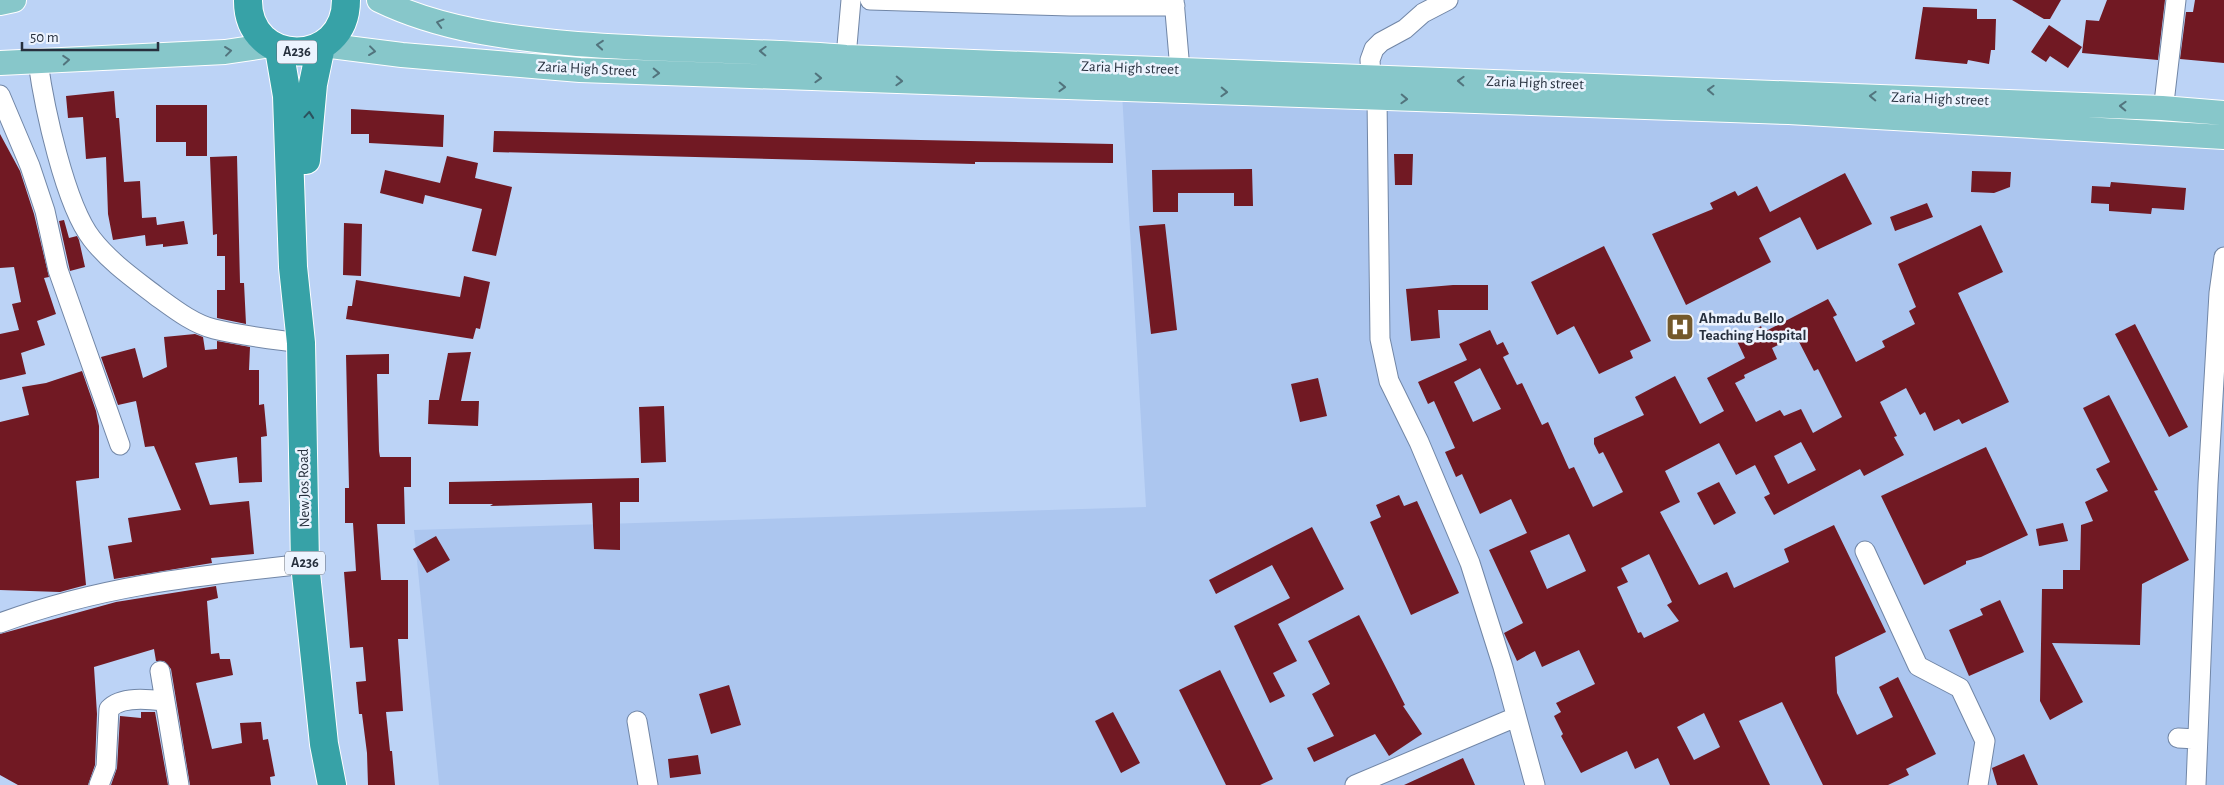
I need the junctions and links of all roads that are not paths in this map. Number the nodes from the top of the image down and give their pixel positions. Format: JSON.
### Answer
{"nodes":[{"id":1,"x":14,"y":0,"type":"edge"},
{"id":2,"x":248,"y":0,"type":"edge"},
{"id":3,"x":346,"y":0,"type":"edge"},
{"id":4,"x":851,"y":0,"type":"edge"},
{"id":5,"x":870,"y":0,"type":"edge"},
{"id":6,"x":1448,"y":0,"type":"edge"},
{"id":7,"x":2176,"y":0,"type":"edge"},
{"id":8,"x":386,"y":2,"type":"edge"},
{"id":9,"x":0,"y":3,"type":"edge"},
{"id":10,"x":1174,"y":3,"type":"edge"},
{"id":11,"x":322,"y":46,"type":"junction"},
{"id":12,"x":275,"y":47,"type":"junction"},
{"id":13,"x":38,"y":62,"type":"junction"},
{"id":14,"x":0,"y":63,"type":"edge"},
{"id":15,"x":848,"y":68,"type":"junction"},
{"id":16,"x":1180,"y":70,"type":"junction"},
{"id":17,"x":1374,"y":88,"type":"junction"},
{"id":18,"x":0,"y":95,"type":"edge"},
{"id":19,"x":2162,"y":108,"type":"junction"},
{"id":20,"x":2224,"y":113,"type":"edge"},
{"id":21,"x":2162,"y":132,"type":"junction"},
{"id":22,"x":2224,"y":136,"type":"edge"},
{"id":23,"x":2224,"y":257,"type":"edge"},
{"id":24,"x":300,"y":341,"type":"junction"},
{"id":25,"x":120,"y":445,"type":"dead end"},
{"id":26,"x":1864,"y":551,"type":"dead end"},
{"id":27,"x":305,"y":564,"type":"junction"},
{"id":28,"x":0,"y":623,"type":"edge"},
{"id":29,"x":160,"y":671,"type":"dead end"},
{"id":30,"x":163,"y":701,"type":"junction"},
{"id":31,"x":1516,"y":717,"type":"junction"},
{"id":32,"x":637,"y":721,"type":"dead end"},
{"id":33,"x":2178,"y":738,"type":"dead end"},
{"id":34,"x":2197,"y":739,"type":"junction"},
{"id":35,"x":99,"y":785,"type":"edge"},
{"id":36,"x":178,"y":785,"type":"edge"},
{"id":37,"x":332,"y":785,"type":"edge"},
{"id":38,"x":648,"y":785,"type":"edge"},
{"id":39,"x":1355,"y":785,"type":"edge"},
{"id":40,"x":1535,"y":785,"type":"edge"},
{"id":41,"x":1978,"y":785,"type":"edge"},
{"id":42,"x":2196,"y":785,"type":"edge"}],
"edges":[{"from":1,"to":9,"type":"main road"},
{"from":2,"to":12,"type":"highway","number":"A236"},
{"from":3,"to":11,"type":"highway","number":"A236"},
{"from":4,"to":15,"type":"street"},
{"from":5,"to":10,"type":"street"},
{"from":6,"to":17,"type":"street"},
{"from":7,"to":19,"type":"street"},
{"from":15,"to":8,"type":"main road","name":"Zaria High Street","one_way":true},
{"from":10,"to":16,"type":"street"},
{"from":11,"to":12,"type":"highway","number":"A236"},
{"from":11,"to":15,"type":"main road","name":"Zaria High Street","one_way":true},
{"from":24,"to":11,"type":"highway","name":"New Jos Road","number":"A236","one_way":true},
{"from":13,"to":12,"type":"main road","one_way":true},
{"from":12,"to":24,"type":"highway","name":"New Jos Road","number":"A236"},
{"from":13,"to":14,"type":"main road"},
{"from":13,"to":24,"type":"street"},
{"from":15,"to":16,"type":"main road","name":"Zaria High street"},
{"from":15,"to":17,"type":"main road","name":"Zaria High street","one_way":true},
{"from":16,"to":17,"type":"main road","name":"Zaria High street"},
{"from":19,"to":17,"type":"main road","name":"Zaria High street","one_way":true},
{"from":17,"to":21,"type":"main road","name":"Zaria High street","one_way":true},
{"from":17,"to":31,"type":"street"},
{"from":18,"to":25,"type":"street"},
{"from":19,"to":20,"type":"main road","name":"Zaria High street"},
{"from":19,"to":21,"type":"street"},
{"from":21,"to":22,"type":"main road","name":"Zaria High street"},
{"from":23,"to":34,"type":"street"},
{"from":24,"to":27,"type":"highway","name":"New Jos Road","number":"A236"},
{"from":26,"to":41,"type":"street"},
{"from":27,"to":28,"type":"street"},
{"from":27,"to":37,"type":"highway","name":"New Jos Road","number":"A236"},
{"from":29,"to":30,"type":"street"},
{"from":30,"to":35,"type":"street"},
{"from":30,"to":36,"type":"street"},
{"from":31,"to":39,"type":"street"},
{"from":31,"to":40,"type":"street"},
{"from":32,"to":38,"type":"street"},
{"from":33,"to":34,"type":"street"},
{"from":34,"to":42,"type":"street"}]}
